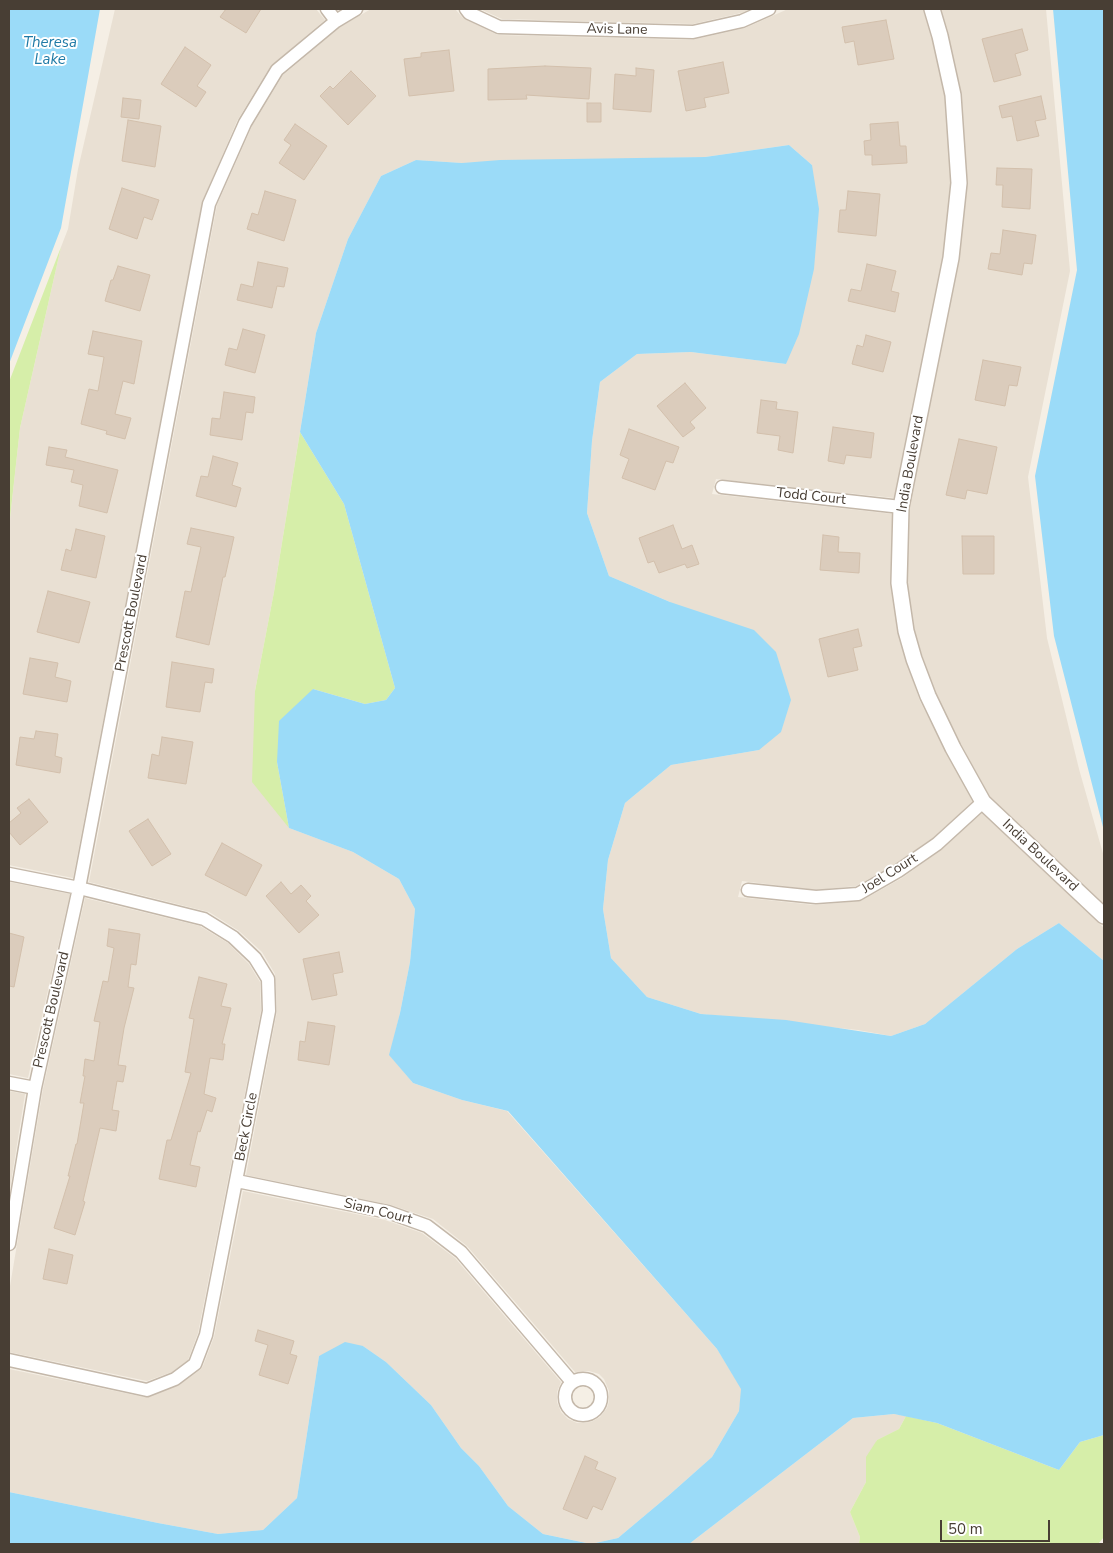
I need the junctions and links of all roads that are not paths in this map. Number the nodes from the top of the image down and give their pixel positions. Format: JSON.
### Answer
{"nodes":[{"id":1,"x":327,"y":9,"type":"edge"},
{"id":2,"x":356,"y":9,"type":"edge"},
{"id":3,"x":466,"y":9,"type":"edge"},
{"id":4,"x":769,"y":9,"type":"edge"},
{"id":5,"x":932,"y":9,"type":"edge"},
{"id":6,"x":336,"y":21,"type":"junction"},
{"id":7,"x":722,"y":487,"type":"dead end"},
{"id":8,"x":901,"y":507,"type":"junction"},
{"id":9,"x":983,"y":802,"type":"junction"},
{"id":10,"x":9,"y":874,"type":"edge"},
{"id":11,"x":79,"y":888,"type":"junction"},
{"id":12,"x":748,"y":890,"type":"dead end"},
{"id":13,"x":1104,"y":916,"type":"edge"},
{"id":14,"x":9,"y":1083,"type":"edge"},
{"id":15,"x":34,"y":1088,"type":"junction"},
{"id":16,"x":236,"y":1181,"type":"junction"},
{"id":17,"x":9,"y":1244,"type":"edge"},
{"id":18,"x":9,"y":1360,"type":"edge"},
{"id":19,"x":572,"y":1382,"type":"dead end"}],
"edges":[{"from":1,"to":6,"type":"street"},
{"from":2,"to":6,"type":"street","name":"Prescott Boulevard"},
{"from":3,"to":4,"type":"street","name":"Avis Lane"},
{"from":5,"to":8,"type":"street","name":"India Boulevard"},
{"from":6,"to":11,"type":"street","name":"Prescott Boulevard"},
{"from":7,"to":8,"type":"street","name":"Todd Court"},
{"from":8,"to":9,"type":"street","name":"India Boulevard"},
{"from":9,"to":12,"type":"street","name":"Joel Court"},
{"from":9,"to":13,"type":"street","name":"India Boulevard"},
{"from":10,"to":11,"type":"street","name":"Beck Circle"},
{"from":11,"to":15,"type":"street","name":"Prescott Boulevard"},
{"from":11,"to":16,"type":"street","name":"Beck Circle"},
{"from":14,"to":15,"type":"street"},
{"from":15,"to":17,"type":"street","name":"Prescott Boulevard"},
{"from":16,"to":18,"type":"street","name":"Beck Circle"},
{"from":16,"to":19,"type":"street","name":"Siam Court"}]}
